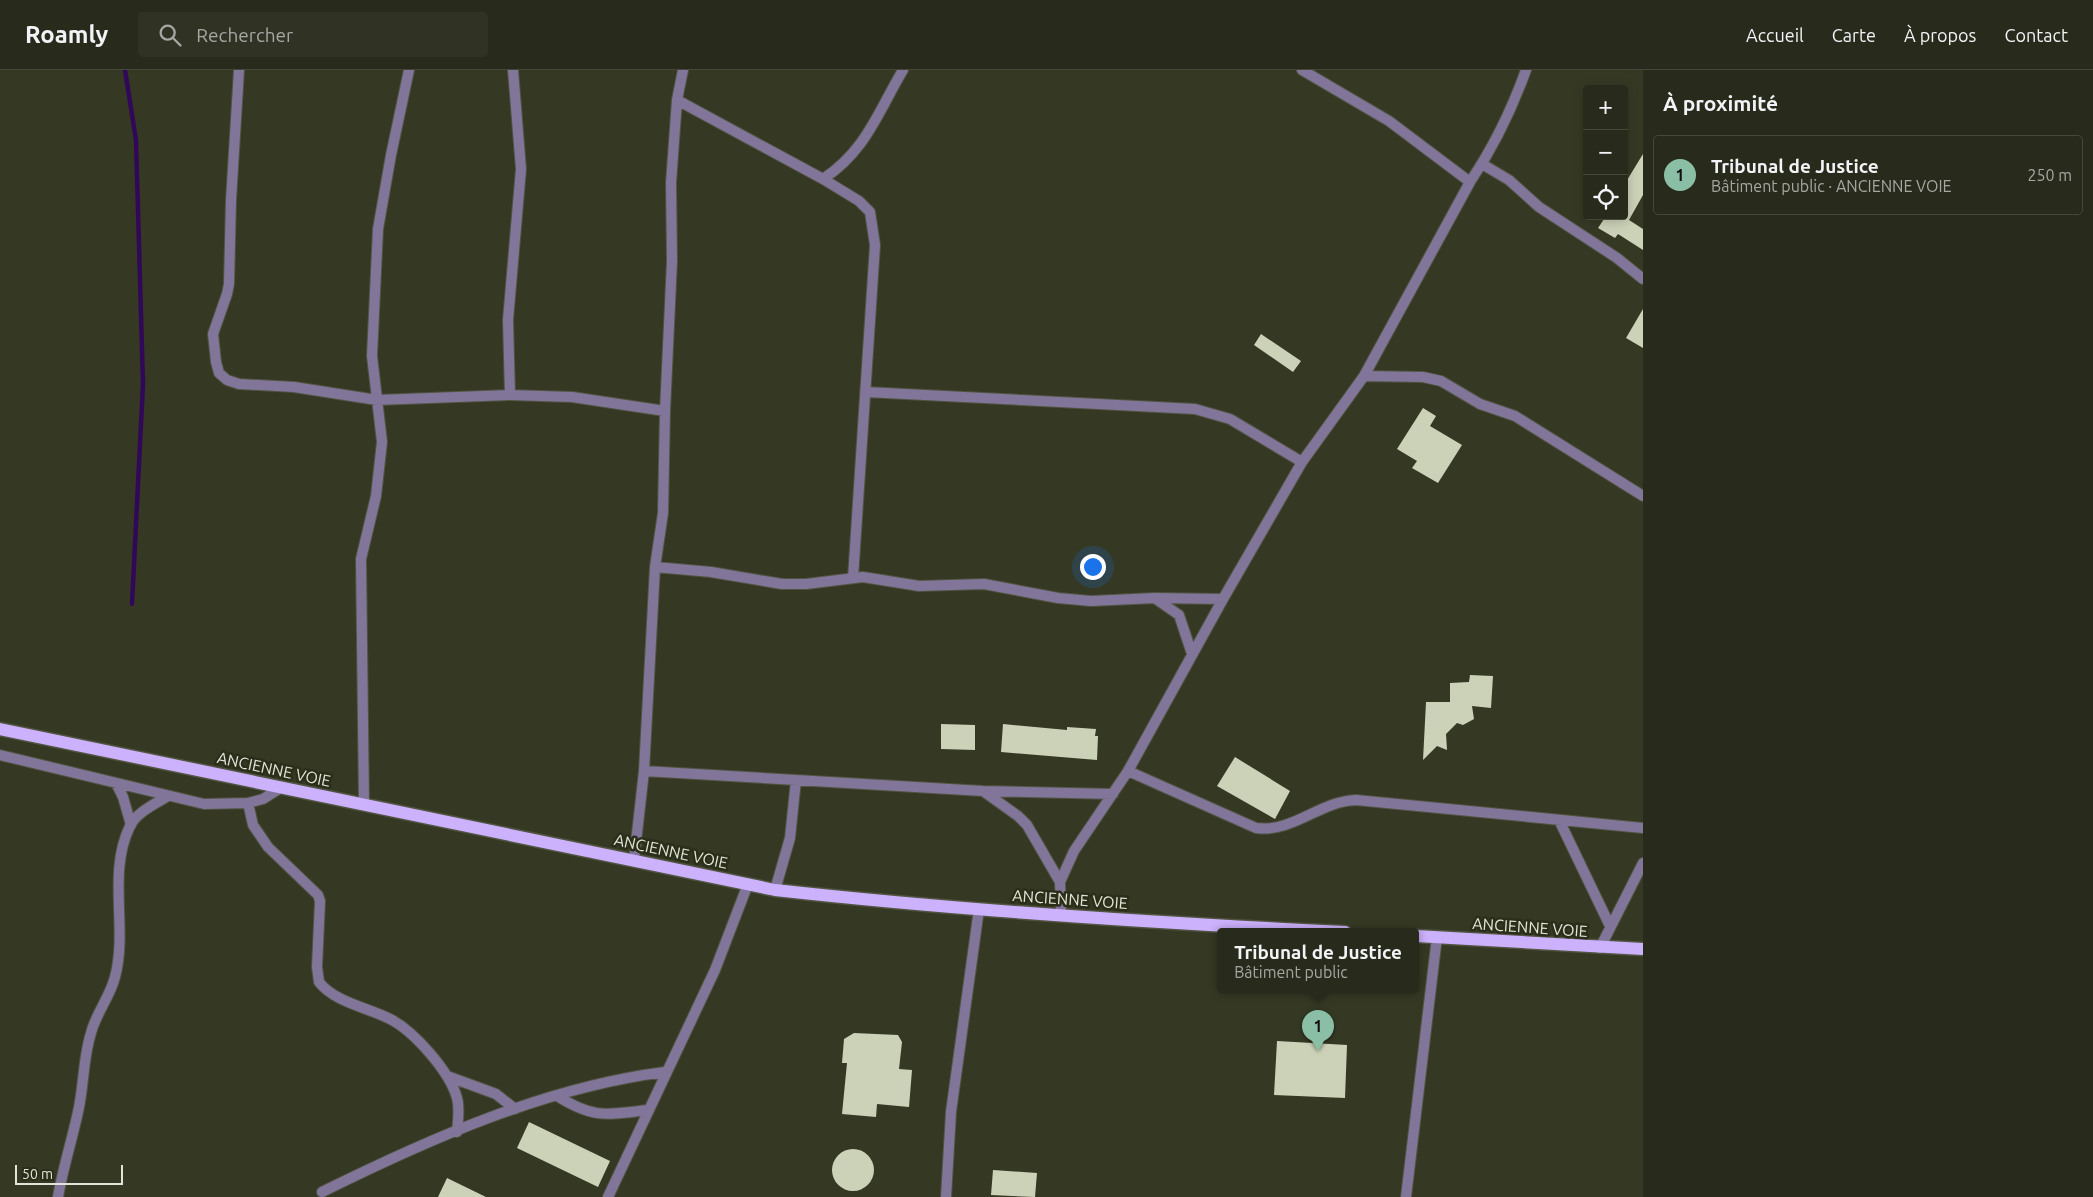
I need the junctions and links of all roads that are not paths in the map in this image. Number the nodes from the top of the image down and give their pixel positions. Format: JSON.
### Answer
{"nodes":[{"id":1,"x":239,"y":70,"type":"edge"},
{"id":2,"x":409,"y":70,"type":"edge"},
{"id":3,"x":513,"y":70,"type":"edge"},
{"id":4,"x":683,"y":70,"type":"edge"},
{"id":5,"x":903,"y":70,"type":"edge"},
{"id":6,"x":1302,"y":70,"type":"edge"},
{"id":7,"x":1526,"y":70,"type":"edge"},
{"id":8,"x":677,"y":100,"type":"junction"},
{"id":9,"x":1482,"y":164,"type":"junction"},
{"id":10,"x":823,"y":179,"type":"junction"},
{"id":11,"x":1470,"y":182,"type":"junction"},
{"id":12,"x":1643,"y":279,"type":"edge"},
{"id":13,"x":1364,"y":376,"type":"junction"},
{"id":14,"x":866,"y":392,"type":"junction"},
{"id":15,"x":510,"y":395,"type":"junction"},
{"id":16,"x":377,"y":400,"type":"junction"},
{"id":17,"x":665,"y":411,"type":"junction"},
{"id":18,"x":1302,"y":462,"type":"junction"},
{"id":19,"x":1643,"y":496,"type":"edge"},
{"id":20,"x":656,"y":567,"type":"junction"},
{"id":21,"x":853,"y":578,"type":"junction"},
{"id":22,"x":1155,"y":598,"type":"junction"},
{"id":23,"x":1223,"y":599,"type":"junction"},
{"id":24,"x":1192,"y":654,"type":"junction"},
{"id":25,"x":0,"y":729,"type":"edge"},
{"id":26,"x":0,"y":755,"type":"edge"},
{"id":27,"x":644,"y":771,"type":"junction"},
{"id":28,"x":1128,"y":771,"type":"junction"},
{"id":29,"x":796,"y":780,"type":"junction"},
{"id":30,"x":116,"y":784,"type":"junction"},
{"id":31,"x":282,"y":787,"type":"junction"},
{"id":32,"x":983,"y":791,"type":"junction"},
{"id":33,"x":1113,"y":794,"type":"junction"},
{"id":34,"x":168,"y":796,"type":"junction"},
{"id":35,"x":248,"y":803,"type":"junction"},
{"id":36,"x":364,"y":804,"type":"junction"},
{"id":37,"x":1559,"y":820,"type":"junction"},
{"id":38,"x":131,"y":824,"type":"junction"},
{"id":39,"x":1643,"y":828,"type":"edge"},
{"id":40,"x":634,"y":860,"type":"junction"},
{"id":41,"x":1643,"y":863,"type":"edge"},
{"id":42,"x":1060,"y":882,"type":"junction"},
{"id":43,"x":748,"y":884,"type":"junction"},
{"id":44,"x":775,"y":890,"type":"junction"},
{"id":45,"x":979,"y":910,"type":"junction"},
{"id":46,"x":1061,"y":916,"type":"junction"},
{"id":47,"x":1610,"y":926,"type":"junction"},
{"id":48,"x":1274,"y":928,"type":"edge"},
{"id":49,"x":1419,"y":936,"type":"edge"},
{"id":50,"x":1437,"y":937,"type":"junction"},
{"id":51,"x":1600,"y":948,"type":"junction"},
{"id":52,"x":1643,"y":949,"type":"edge"},
{"id":53,"x":665,"y":1072,"type":"junction"},
{"id":54,"x":447,"y":1076,"type":"junction"},
{"id":55,"x":557,"y":1096,"type":"junction"},
{"id":56,"x":515,"y":1109,"type":"junction"},
{"id":57,"x":647,"y":1110,"type":"junction"},
{"id":58,"x":457,"y":1132,"type":"junction"},
{"id":59,"x":322,"y":1192,"type":"dead end"},
{"id":60,"x":58,"y":1197,"type":"edge"},
{"id":61,"x":608,"y":1197,"type":"edge"},
{"id":62,"x":946,"y":1197,"type":"edge"},
{"id":63,"x":1406,"y":1197,"type":"edge"}],
"edges":[{"from":1,"to":16,"type":"street"},
{"from":2,"to":16,"type":"street"},
{"from":3,"to":15,"type":"street"},
{"from":4,"to":8,"type":"street"},
{"from":5,"to":10,"type":"street"},
{"from":6,"to":11,"type":"street"},
{"from":7,"to":9,"type":"street"},
{"from":8,"to":10,"type":"street"},
{"from":8,"to":17,"type":"street"},
{"from":9,"to":11,"type":"street"},
{"from":9,"to":12,"type":"street"},
{"from":10,"to":14,"type":"street"},
{"from":11,"to":13,"type":"street"},
{"from":13,"to":18,"type":"street"},
{"from":13,"to":19,"type":"street"},
{"from":14,"to":18,"type":"street"},
{"from":14,"to":21,"type":"street"},
{"from":15,"to":16,"type":"street"},
{"from":15,"to":17,"type":"street"},
{"from":16,"to":36,"type":"street"},
{"from":17,"to":20,"type":"street"},
{"from":18,"to":23,"type":"street"},
{"from":20,"to":21,"type":"street"},
{"from":20,"to":27,"type":"street"},
{"from":21,"to":22,"type":"street"},
{"from":22,"to":23,"type":"street"},
{"from":22,"to":24,"type":"street"},
{"from":23,"to":24,"type":"street"},
{"from":24,"to":28,"type":"street"},
{"from":25,"to":31,"type":"main road","name":"ANCIENNE VOIE"},
{"from":26,"to":30,"type":"street"},
{"from":27,"to":29,"type":"street"},
{"from":27,"to":40,"type":"street"},
{"from":28,"to":33,"type":"street"},
{"from":28,"to":37,"type":"street"},
{"from":29,"to":32,"type":"street"},
{"from":29,"to":44,"type":"street"},
{"from":30,"to":34,"type":"street"},
{"from":30,"to":38,"type":"street"},
{"from":31,"to":35,"type":"street"},
{"from":31,"to":36,"type":"main road","name":"ANCIENNE VOIE"},
{"from":32,"to":33,"type":"street"},
{"from":32,"to":42,"type":"street"},
{"from":33,"to":42,"type":"street"},
{"from":34,"to":35,"type":"street"},
{"from":34,"to":38,"type":"street"},
{"from":35,"to":54,"type":"street"},
{"from":36,"to":40,"type":"main road","name":"ANCIENNE VOIE"},
{"from":37,"to":39,"type":"street"},
{"from":37,"to":47,"type":"street"},
{"from":38,"to":60,"type":"street"},
{"from":40,"to":43,"type":"main road","name":"ANCIENNE VOIE"},
{"from":41,"to":47,"type":"street"},
{"from":42,"to":46,"type":"street"},
{"from":43,"to":44,"type":"main road","name":"ANCIENNE VOIE"},
{"from":43,"to":53,"type":"street"},
{"from":44,"to":45,"type":"main road","name":"ANCIENNE VOIE"},
{"from":45,"to":46,"type":"main road","name":"ANCIENNE VOIE"},
{"from":45,"to":62,"type":"street"},
{"from":46,"to":48,"type":"main road","name":"ANCIENNE VOIE"},
{"from":47,"to":51,"type":"street"},
{"from":49,"to":50,"type":"main road","name":"ANCIENNE VOIE"},
{"from":50,"to":51,"type":"main road","name":"ANCIENNE VOIE"},
{"from":50,"to":63,"type":"street"},
{"from":51,"to":52,"type":"main road","name":"ANCIENNE VOIE"},
{"from":53,"to":55,"type":"street"},
{"from":53,"to":57,"type":"street"},
{"from":54,"to":56,"type":"street"},
{"from":54,"to":58,"type":"street"},
{"from":55,"to":56,"type":"street"},
{"from":55,"to":57,"type":"street"},
{"from":56,"to":58,"type":"street"},
{"from":57,"to":61,"type":"street"},
{"from":58,"to":59,"type":"street"}]}
